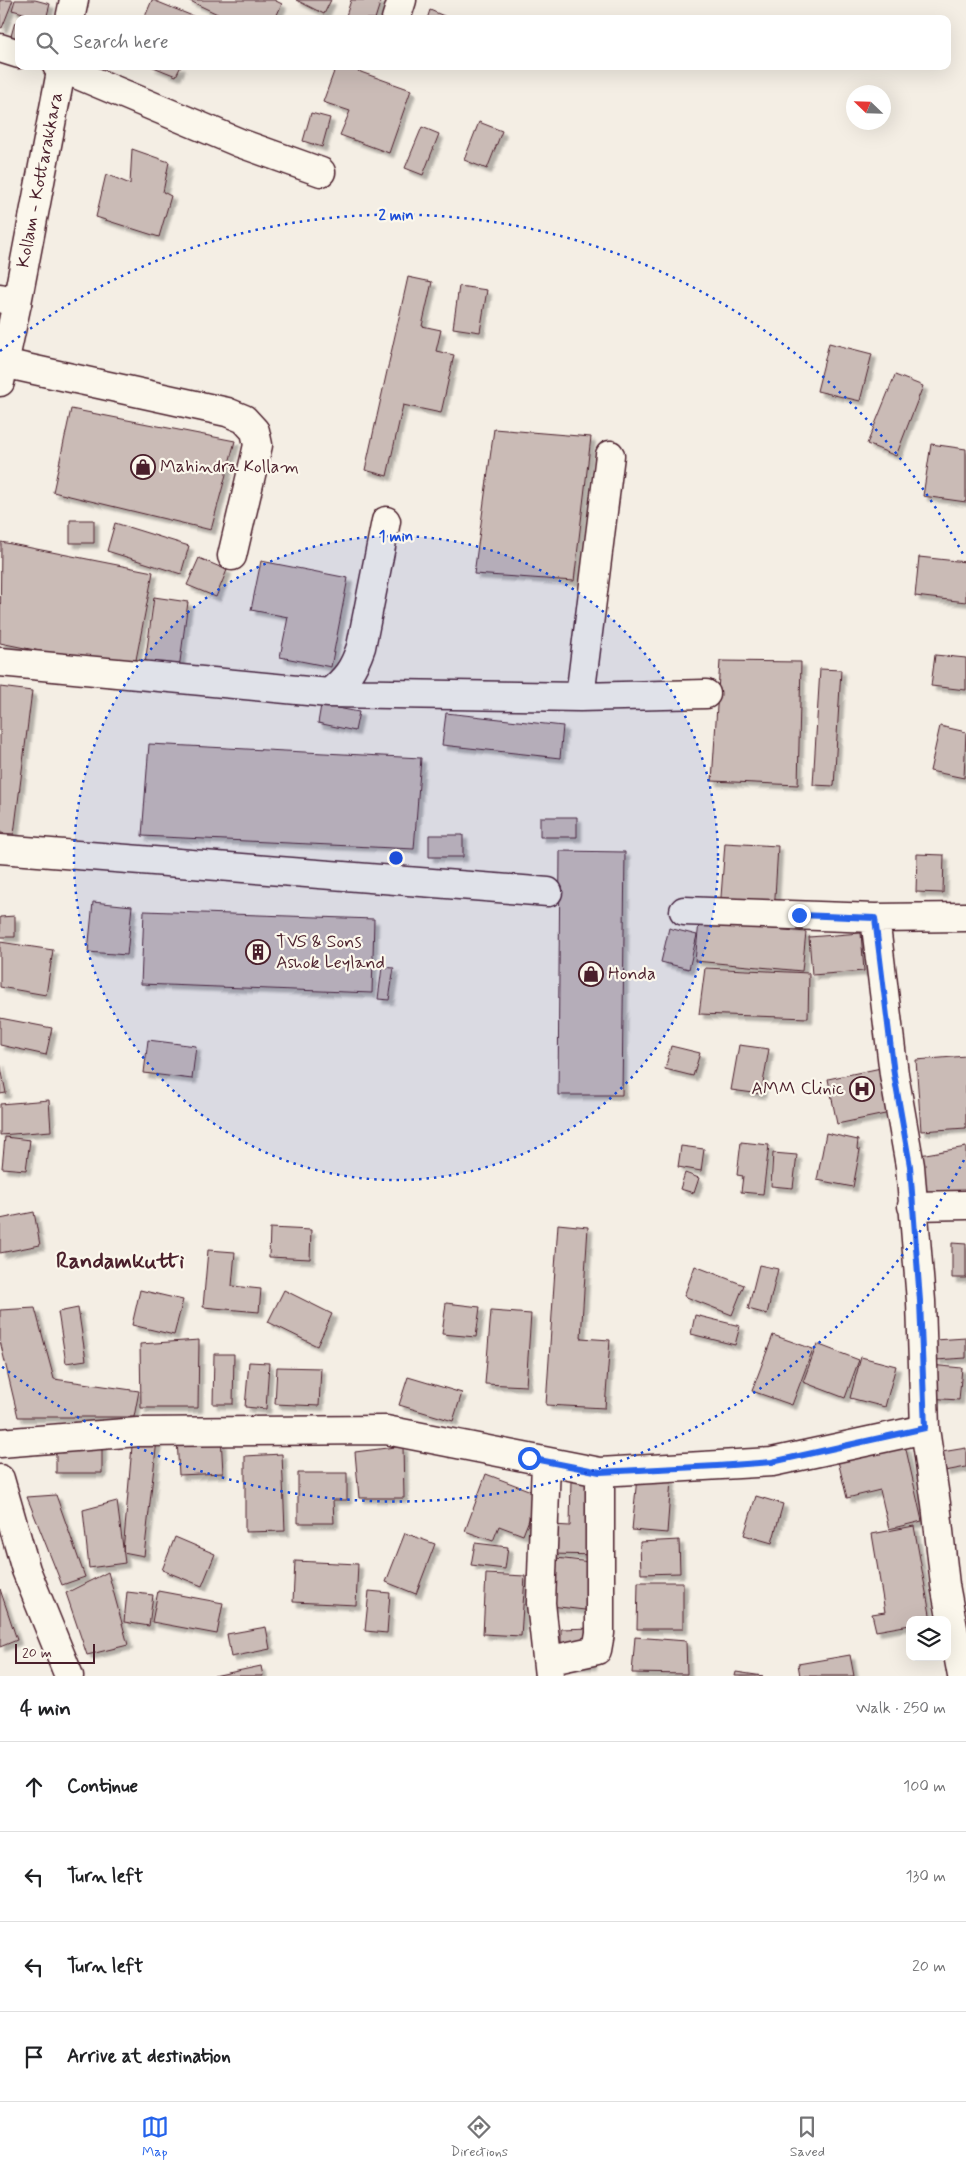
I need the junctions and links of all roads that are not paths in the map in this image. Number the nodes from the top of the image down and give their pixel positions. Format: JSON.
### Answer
{"nodes":[{"id":1,"x":74,"y":0,"type":"edge"},
{"id":2,"x":402,"y":0,"type":"edge"},
{"id":3,"x":71,"y":15,"type":"edge"},
{"id":4,"x":397,"y":15,"type":"edge"},
{"id":5,"x":0,"y":48,"type":"edge"},
{"id":6,"x":15,"y":53,"type":"edge"},
{"id":7,"x":59,"y":70,"type":"edge"},
{"id":8,"x":67,"y":70,"type":"edge"},
{"id":9,"x":321,"y":172,"type":"dead end"},
{"id":10,"x":9,"y":301,"type":"edge"},
{"id":11,"x":2,"y":372,"type":"edge"},
{"id":12,"x":610,"y":455,"type":"dead end"},
{"id":13,"x":386,"y":521,"type":"dead end"},
{"id":14,"x":232,"y":556,"type":"dead end"},
{"id":15,"x":0,"y":662,"type":"edge"},
{"id":16,"x":329,"y":693,"type":"junction"},
{"id":17,"x":706,"y":694,"type":"dead end"},
{"id":18,"x":580,"y":697,"type":"junction"},
{"id":19,"x":0,"y":849,"type":"edge"},
{"id":20,"x":548,"y":892,"type":"dead end"},
{"id":21,"x":684,"y":911,"type":"dead end"},
{"id":22,"x":966,"y":917,"type":"edge"},
{"id":23,"x":875,"y":918,"type":"junction"},
{"id":24,"x":912,"y":1206,"type":"junction"},
{"id":25,"x":966,"y":1206,"type":"edge"},
{"id":26,"x":925,"y":1428,"type":"junction"},
{"id":27,"x":0,"y":1444,"type":"edge"},
{"id":28,"x":546,"y":1462,"type":"junction"},
{"id":29,"x":600,"y":1472,"type":"junction"},
{"id":30,"x":0,"y":1479,"type":"edge"},
{"id":31,"x":956,"y":1586,"type":"edge"},
{"id":32,"x":553,"y":1668,"type":"edge"},
{"id":33,"x":68,"y":1676,"type":"edge"},
{"id":34,"x":962,"y":1676,"type":"edge"}],
"edges":[{"from":1,"to":3,"type":"street"},
{"from":2,"to":4,"type":"street"},
{"from":5,"to":6,"type":"street"},
{"from":7,"to":10,"type":"street","name":"Kollam - Kottarakkara"},
{"from":8,"to":9,"type":"street"},
{"from":10,"to":11,"type":"street","name":"Kollam - Kottarakkara"},
{"from":11,"to":14,"type":"street"},
{"from":12,"to":18,"type":"street"},
{"from":13,"to":16,"type":"street"},
{"from":15,"to":16,"type":"street"},
{"from":16,"to":18,"type":"street"},
{"from":17,"to":18,"type":"street"},
{"from":19,"to":20,"type":"street"},
{"from":21,"to":23,"type":"street"},
{"from":22,"to":23,"type":"street"},
{"from":23,"to":24,"type":"street"},
{"from":24,"to":25,"type":"street"},
{"from":24,"to":26,"type":"street"},
{"from":26,"to":29,"type":"street"},
{"from":26,"to":31,"type":"street"},
{"from":27,"to":28,"type":"street"},
{"from":28,"to":29,"type":"street"},
{"from":28,"to":32,"type":"street"},
{"from":29,"to":32,"type":"street"},
{"from":30,"to":33,"type":"street"},
{"from":31,"to":34,"type":"street"}]}
